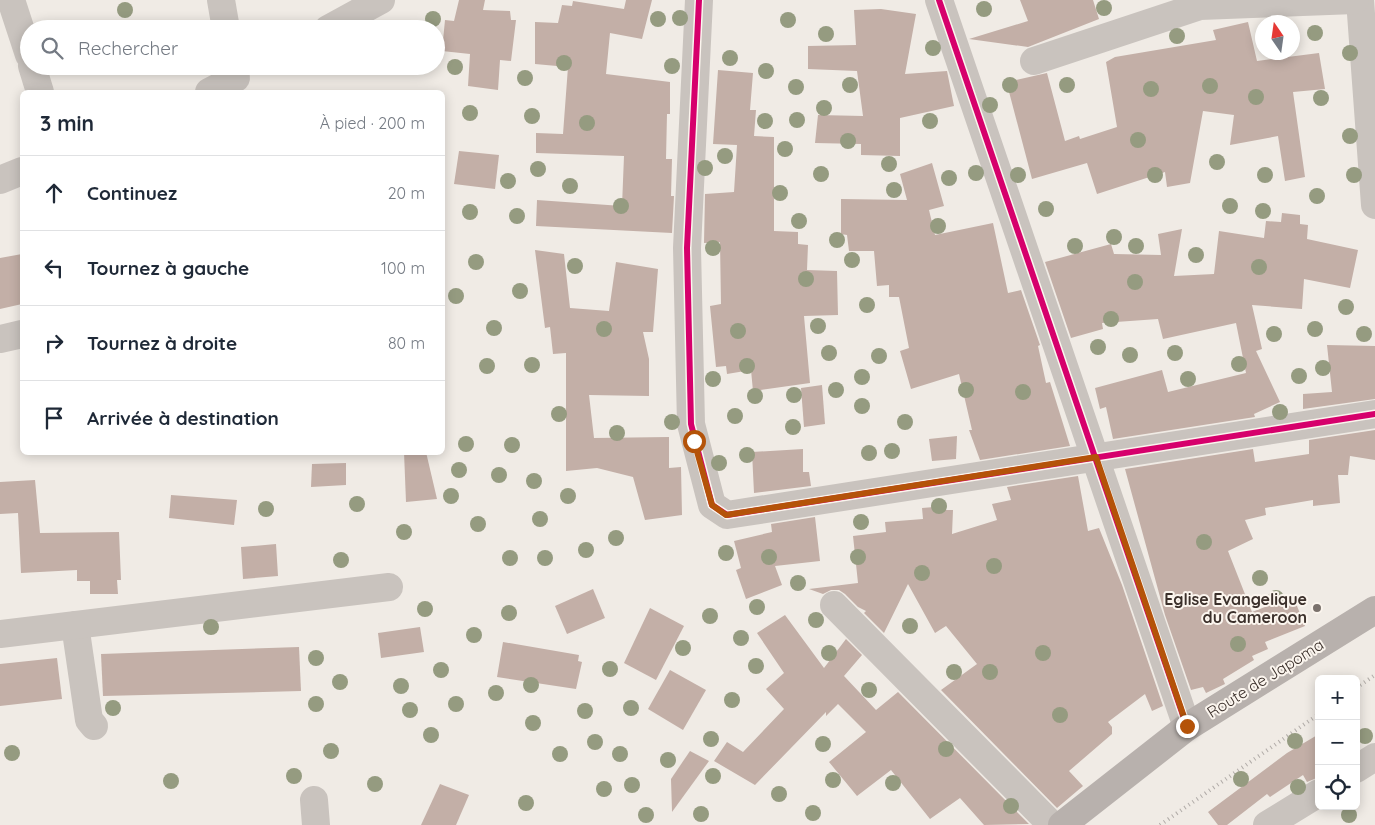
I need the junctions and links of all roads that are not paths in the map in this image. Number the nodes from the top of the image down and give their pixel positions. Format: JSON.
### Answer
{"nodes":[{"id":1,"x":11,"y":0,"type":"edge"},
{"id":2,"x":221,"y":0,"type":"edge"},
{"id":3,"x":381,"y":0,"type":"edge"},
{"id":4,"x":699,"y":0,"type":"edge"},
{"id":5,"x":940,"y":0,"type":"edge"},
{"id":6,"x":1355,"y":0,"type":"edge"},
{"id":7,"x":1360,"y":0,"type":"edge"},
{"id":8,"x":224,"y":20,"type":"edge"},
{"id":9,"x":344,"y":20,"type":"edge"},
{"id":10,"x":20,"y":28,"type":"edge"},
{"id":11,"x":1034,"y":61,"type":"dead end"},
{"id":12,"x":35,"y":75,"type":"edge"},
{"id":13,"x":234,"y":75,"type":"edge"},
{"id":14,"x":39,"y":90,"type":"edge"},
{"id":15,"x":212,"y":90,"type":"edge"},
{"id":16,"x":20,"y":172,"type":"edge"},
{"id":17,"x":0,"y":180,"type":"edge"},
{"id":18,"x":1375,"y":205,"type":"edge"},
{"id":19,"x":20,"y":334,"type":"edge"},
{"id":20,"x":0,"y":339,"type":"edge"},
{"id":21,"x":1375,"y":414,"type":"edge"},
{"id":22,"x":1096,"y":457,"type":"junction"},
{"id":23,"x":389,"y":587,"type":"dead end"},
{"id":24,"x":834,"y":605,"type":"dead end"},
{"id":25,"x":1375,"y":610,"type":"edge"},
{"id":26,"x":75,"y":625,"type":"junction"},
{"id":27,"x":0,"y":634,"type":"edge"},
{"id":28,"x":94,"y":726,"type":"dead end"},
{"id":29,"x":1187,"y":726,"type":"junction"},
{"id":30,"x":1375,"y":757,"type":"edge"},
{"id":31,"x":1360,"y":766,"type":"edge"},
{"id":32,"x":1315,"y":795,"type":"edge"},
{"id":33,"x":1052,"y":825,"type":"edge"},
{"id":34,"x":1062,"y":825,"type":"edge"},
{"id":35,"x":1267,"y":825,"type":"edge"}],
"edges":[{"from":1,"to":10,"type":"street"},
{"from":2,"to":8,"type":"street"},
{"from":3,"to":9,"type":"street"},
{"from":4,"to":22,"type":"street"},
{"from":5,"to":22,"type":"street"},
{"from":6,"to":11,"type":"street"},
{"from":7,"to":18,"type":"street"},
{"from":12,"to":14,"type":"street"},
{"from":13,"to":15,"type":"street"},
{"from":16,"to":17,"type":"street"},
{"from":19,"to":20,"type":"street"},
{"from":21,"to":22,"type":"street"},
{"from":22,"to":29,"type":"street"},
{"from":23,"to":26,"type":"street"},
{"from":24,"to":33,"type":"street"},
{"from":25,"to":29,"type":"main road","name":"Route de Japoma"},
{"from":26,"to":27,"type":"street"},
{"from":26,"to":28,"type":"street"},
{"from":29,"to":34,"type":"main road","name":"Route de Japoma"},
{"from":30,"to":31,"type":"street"},
{"from":32,"to":35,"type":"street"}]}
